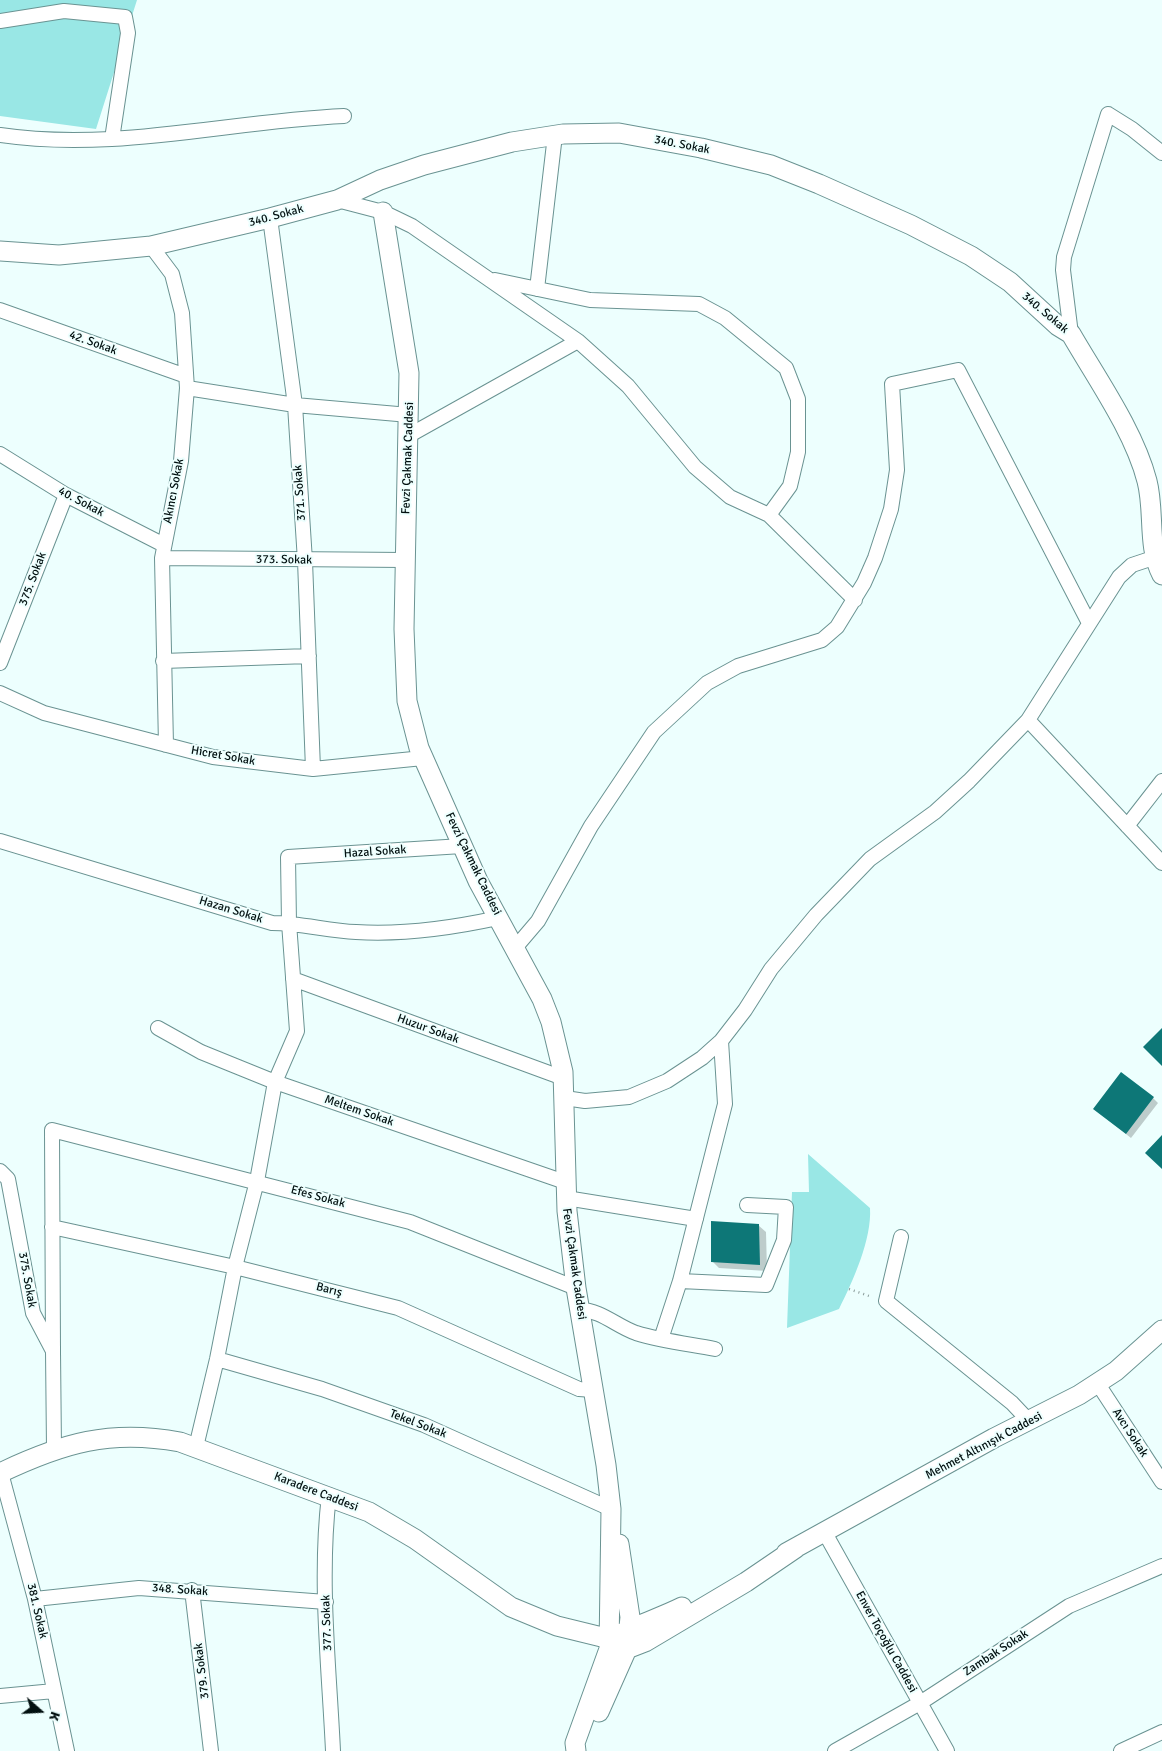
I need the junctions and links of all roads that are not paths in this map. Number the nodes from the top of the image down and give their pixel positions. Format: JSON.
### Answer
{"nodes":[{"id":1,"x":0,"y":21,"type":"edge"},
{"id":2,"x":344,"y":116,"type":"dead end"},
{"id":3,"x":0,"y":135,"type":"edge"},
{"id":4,"x":555,"y":135,"type":"junction"},
{"id":5,"x":112,"y":139,"type":"junction"},
{"id":6,"x":1162,"y":153,"type":"edge"},
{"id":7,"x":337,"y":200,"type":"junction"},
{"id":8,"x":383,"y":212,"type":"junction"},
{"id":9,"x":270,"y":218,"type":"junction"},
{"id":10,"x":151,"y":246,"type":"junction"},
{"id":11,"x":0,"y":251,"type":"edge"},
{"id":12,"x":489,"y":279,"type":"junction"},
{"id":13,"x":537,"y":289,"type":"junction"},
{"id":14,"x":0,"y":310,"type":"edge"},
{"id":15,"x":1071,"y":334,"type":"junction"},
{"id":16,"x":578,"y":341,"type":"junction"},
{"id":17,"x":187,"y":382,"type":"junction"},
{"id":18,"x":295,"y":405,"type":"junction"},
{"id":19,"x":410,"y":415,"type":"junction"},
{"id":20,"x":408,"y":436,"type":"junction"},
{"id":21,"x":0,"y":454,"type":"edge"},
{"id":22,"x":66,"y":495,"type":"junction"},
{"id":23,"x":769,"y":515,"type":"junction"},
{"id":24,"x":163,"y":551,"type":"junction"},
{"id":25,"x":405,"y":560,"type":"junction"},
{"id":26,"x":305,"y":561,"type":"junction"},
{"id":27,"x":1160,"y":563,"type":"edge"},
{"id":28,"x":855,"y":600,"type":"junction"},
{"id":29,"x":1089,"y":623,"type":"junction"},
{"id":30,"x":309,"y":656,"type":"junction"},
{"id":31,"x":163,"y":661,"type":"junction"},
{"id":32,"x":0,"y":663,"type":"edge"},
{"id":33,"x":0,"y":693,"type":"edge"},
{"id":34,"x":1028,"y":720,"type":"junction"},
{"id":35,"x":166,"y":745,"type":"junction"},
{"id":36,"x":424,"y":758,"type":"junction"},
{"id":37,"x":313,"y":769,"type":"junction"},
{"id":38,"x":1162,"y":780,"type":"edge"},
{"id":39,"x":1127,"y":826,"type":"junction"},
{"id":40,"x":0,"y":841,"type":"edge"},
{"id":41,"x":462,"y":846,"type":"junction"},
{"id":42,"x":1162,"y":863,"type":"edge"},
{"id":43,"x":498,"y":918,"type":"junction"},
{"id":44,"x":289,"y":923,"type":"junction"},
{"id":45,"x":515,"y":948,"type":"junction"},
{"id":46,"x":293,"y":979,"type":"junction"},
{"id":47,"x":158,"y":1028,"type":"dead end"},
{"id":48,"x":721,"y":1040,"type":"junction"},
{"id":49,"x":564,"y":1078,"type":"junction"},
{"id":50,"x":275,"y":1082,"type":"junction"},
{"id":51,"x":565,"y":1098,"type":"junction"},
{"id":52,"x":0,"y":1171,"type":"edge"},
{"id":53,"x":258,"y":1181,"type":"junction"},
{"id":54,"x":565,"y":1190,"type":"junction"},
{"id":55,"x":748,"y":1205,"type":"dead end"},
{"id":56,"x":696,"y":1219,"type":"junction"},
{"id":57,"x":52,"y":1227,"type":"junction"},
{"id":58,"x":901,"y":1236,"type":"dead end"},
{"id":59,"x":235,"y":1266,"type":"junction"},
{"id":60,"x":680,"y":1281,"type":"junction"},
{"id":61,"x":576,"y":1288,"type":"junction"},
{"id":62,"x":580,"y":1310,"type":"junction"},
{"id":63,"x":1162,"y":1330,"type":"edge"},
{"id":64,"x":661,"y":1339,"type":"junction"},
{"id":65,"x":716,"y":1349,"type":"dead end"},
{"id":66,"x":53,"y":1352,"type":"junction"},
{"id":67,"x":217,"y":1359,"type":"junction"},
{"id":68,"x":1098,"y":1384,"type":"junction"},
{"id":69,"x":593,"y":1390,"type":"junction"},
{"id":70,"x":1029,"y":1421,"type":"junction"},
{"id":71,"x":196,"y":1447,"type":"junction"},
{"id":72,"x":54,"y":1449,"type":"junction"},
{"id":73,"x":0,"y":1473,"type":"edge"},
{"id":74,"x":1162,"y":1482,"type":"edge"},
{"id":75,"x":329,"y":1495,"type":"junction"},
{"id":76,"x":611,"y":1509,"type":"junction"},
{"id":77,"x":825,"y":1533,"type":"junction"},
{"id":78,"x":796,"y":1548,"type":"junction"},
{"id":79,"x":1162,"y":1566,"type":"edge"},
{"id":80,"x":192,"y":1590,"type":"junction"},
{"id":81,"x":35,"y":1599,"type":"junction"},
{"id":82,"x":326,"y":1602,"type":"junction"},
{"id":83,"x":629,"y":1628,"type":"junction"},
{"id":84,"x":610,"y":1639,"type":"junction"},
{"id":85,"x":627,"y":1650,"type":"junction"},
{"id":86,"x":54,"y":1690,"type":"junction"},
{"id":87,"x":0,"y":1696,"type":"edge"},
{"id":88,"x":920,"y":1703,"type":"junction"},
{"id":89,"x":1162,"y":1732,"type":"edge"},
{"id":90,"x":67,"y":1751,"type":"edge"},
{"id":91,"x":211,"y":1751,"type":"edge"},
{"id":92,"x":333,"y":1751,"type":"edge"},
{"id":93,"x":577,"y":1751,"type":"edge"},
{"id":94,"x":835,"y":1751,"type":"edge"},
{"id":95,"x":947,"y":1751,"type":"edge"},
{"id":96,"x":1121,"y":1751,"type":"edge"}],
"edges":[{"from":1,"to":5,"type":"street"},
{"from":2,"to":5,"type":"street"},
{"from":3,"to":5,"type":"street"},
{"from":4,"to":7,"type":"street","name":"340. Sokak"},
{"from":4,"to":13,"type":"street"},
{"from":4,"to":15,"type":"street","name":"340. Sokak"},
{"from":6,"to":15,"type":"street"},
{"from":7,"to":8,"type":"street"},
{"from":7,"to":9,"type":"street","name":"340. Sokak"},
{"from":8,"to":12,"type":"street"},
{"from":8,"to":19,"type":"street","name":"Fevzi Çakmak Caddesi"},
{"from":9,"to":10,"type":"street","name":"340. Sokak"},
{"from":9,"to":18,"type":"street","name":"371. Sokak"},
{"from":10,"to":11,"type":"street","name":"340. Sokak"},
{"from":10,"to":17,"type":"street","name":"Akıncı Sokak"},
{"from":12,"to":13,"type":"street"},
{"from":12,"to":16,"type":"street"},
{"from":13,"to":23,"type":"street"},
{"from":14,"to":17,"type":"street","name":"42. Sokak"},
{"from":15,"to":27,"type":"street","name":"340. Sokak"},
{"from":16,"to":20,"type":"street"},
{"from":16,"to":23,"type":"street"},
{"from":17,"to":18,"type":"street","name":"42. Sokak"},
{"from":17,"to":24,"type":"street","name":"Akıncı Sokak"},
{"from":18,"to":19,"type":"street","name":"42. Sokak"},
{"from":18,"to":26,"type":"street","name":"371. Sokak"},
{"from":19,"to":20,"type":"street","name":"Fevzi Çakmak Caddesi"},
{"from":20,"to":25,"type":"street","name":"Fevzi Çakmak Caddesi"},
{"from":21,"to":22,"type":"street","name":"40. Sokak"},
{"from":22,"to":24,"type":"street","name":"40. Sokak"},
{"from":22,"to":32,"type":"street","name":"375. Sokak"},
{"from":23,"to":28,"type":"street"},
{"from":24,"to":26,"type":"street","name":"373. Sokak"},
{"from":24,"to":31,"type":"street","name":"Akıncı Sokak"},
{"from":25,"to":26,"type":"street","name":"373. Sokak"},
{"from":25,"to":36,"type":"street","name":"Fevzi Çakmak Caddesi"},
{"from":26,"to":30,"type":"street","name":"371. Sokak"},
{"from":27,"to":29,"type":"street"},
{"from":28,"to":29,"type":"street"},
{"from":28,"to":45,"type":"street"},
{"from":29,"to":34,"type":"street"},
{"from":30,"to":31,"type":"street"},
{"from":30,"to":37,"type":"street","name":"371. Sokak"},
{"from":31,"to":35,"type":"street","name":"Akıncı Sokak"},
{"from":33,"to":35,"type":"street","name":"Hicret Sokak"},
{"from":34,"to":39,"type":"street"},
{"from":34,"to":48,"type":"street"},
{"from":35,"to":37,"type":"street","name":"Hicret Sokak"},
{"from":36,"to":37,"type":"street","name":"Hicret Sokak"},
{"from":36,"to":41,"type":"street","name":"Fevzi Çakmak Caddesi"},
{"from":38,"to":39,"type":"street"},
{"from":39,"to":42,"type":"street"},
{"from":40,"to":44,"type":"street","name":"Hazan Sokak"},
{"from":41,"to":43,"type":"street","name":"Fevzi Çakmak Caddesi"},
{"from":41,"to":44,"type":"street","name":"Hazal Sokak"},
{"from":43,"to":44,"type":"street","name":"Hazan Sokak"},
{"from":43,"to":45,"type":"street","name":"Fevzi Çakmak Caddesi"},
{"from":44,"to":46,"type":"street"},
{"from":45,"to":49,"type":"street","name":"Fevzi Çakmak Caddesi"},
{"from":46,"to":49,"type":"street","name":"Huzur Sokak"},
{"from":46,"to":50,"type":"street"},
{"from":47,"to":50,"type":"street","name":"Meltem Sokak"},
{"from":48,"to":51,"type":"street"},
{"from":48,"to":56,"type":"street"},
{"from":49,"to":51,"type":"street","name":"Fevzi Çakmak Caddesi"},
{"from":50,"to":53,"type":"street"},
{"from":50,"to":54,"type":"street","name":"Meltem Sokak"},
{"from":51,"to":54,"type":"street","name":"Fevzi Çakmak Caddesi"},
{"from":52,"to":66,"type":"street","name":"375. Sokak"},
{"from":53,"to":57,"type":"street","name":"Efes Sokak"},
{"from":53,"to":59,"type":"street"},
{"from":53,"to":61,"type":"street","name":"Efes Sokak"},
{"from":54,"to":56,"type":"street","name":"Meltem Sokak"},
{"from":54,"to":61,"type":"street","name":"Fevzi Çakmak Caddesi"},
{"from":55,"to":60,"type":"street"},
{"from":56,"to":60,"type":"street"},
{"from":57,"to":59,"type":"street","name":"Barış"},
{"from":57,"to":66,"type":"street"},
{"from":58,"to":70,"type":"street"},
{"from":59,"to":67,"type":"street"},
{"from":59,"to":69,"type":"street","name":"Barış"},
{"from":60,"to":64,"type":"street"},
{"from":61,"to":62,"type":"street","name":"Fevzi Çakmak Caddesi"},
{"from":62,"to":64,"type":"street"},
{"from":62,"to":69,"type":"street","name":"Fevzi Çakmak Caddesi"},
{"from":63,"to":68,"type":"street","name":"Mehmet Altınışık Caddesi"},
{"from":64,"to":65,"type":"street"},
{"from":66,"to":72,"type":"street","name":"375. Sokak"},
{"from":67,"to":71,"type":"street"},
{"from":67,"to":76,"type":"street","name":"Tekel Sokak"},
{"from":68,"to":70,"type":"street","name":"Mehmet Altınışık Caddesi"},
{"from":68,"to":74,"type":"street","name":"Avcı Sokak"},
{"from":69,"to":76,"type":"street","name":"Fevzi Çakmak Caddesi"},
{"from":70,"to":77,"type":"street","name":"Mehmet Altınışık Caddesi"},
{"from":71,"to":72,"type":"street","name":"Karadere Caddesi"},
{"from":71,"to":75,"type":"street","name":"Karadere Caddesi"},
{"from":72,"to":73,"type":"street","name":"Karadere Caddesi"},
{"from":73,"to":81,"type":"street","name":"381. Sokak"},
{"from":75,"to":82,"type":"street","name":"377. Sokak"},
{"from":75,"to":84,"type":"street","name":"Karadere Caddesi"},
{"from":76,"to":83,"type":"street","name":"Fevzi Çakmak Caddesi"},
{"from":76,"to":84,"type":"street","name":"Fevzi Çakmak Caddesi"},
{"from":77,"to":78,"type":"street","name":"Mehmet Altınışık Caddesi"},
{"from":77,"to":88,"type":"street","name":"Enver Toçoğlu Caddesi"},
{"from":78,"to":83,"type":"street","name":"Mehmet Altınışık Caddesi"},
{"from":78,"to":85,"type":"street","name":"Mehmet Altınışık Caddesi"},
{"from":79,"to":88,"type":"street","name":"Zambak Sokak"},
{"from":80,"to":81,"type":"street","name":"348. Sokak"},
{"from":80,"to":82,"type":"street","name":"348. Sokak"},
{"from":80,"to":91,"type":"street","name":"379. Sokak"},
{"from":81,"to":86,"type":"street","name":"381. Sokak"},
{"from":82,"to":92,"type":"street","name":"377. Sokak"},
{"from":83,"to":84,"type":"street","name":"Mehmet Altınışık Caddesi"},
{"from":83,"to":85,"type":"street","name":"Fevzi Çakmak Caddesi"},
{"from":84,"to":85,"type":"street"},
{"from":84,"to":93,"type":"street","name":"Fevzi Çakmak Caddesi"},
{"from":85,"to":93,"type":"street","name":"Fevzi Çakmak Caddesi"},
{"from":86,"to":87,"type":"street"},
{"from":86,"to":90,"type":"street","name":"381. Sokak"},
{"from":88,"to":94,"type":"street","name":"Zambak Sokak"},
{"from":88,"to":95,"type":"street","name":"Enver Toçoğlu Caddesi"},
{"from":89,"to":96,"type":"street"}]}
